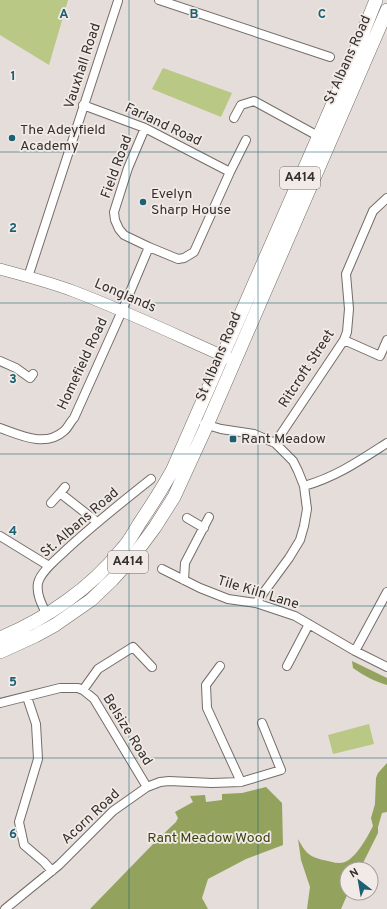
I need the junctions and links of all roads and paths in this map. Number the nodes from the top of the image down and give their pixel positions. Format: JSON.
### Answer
{"nodes":[{"id":1,"x":119,"y":0,"type":"edge"},
{"id":2,"x":159,"y":0,"type":"edge"},
{"id":3,"x":376,"y":0,"type":"edge"},
{"id":4,"x":387,"y":10,"type":"edge"},
{"id":5,"x":330,"y":57,"type":"dead end"},
{"id":6,"x":83,"y":105,"type":"junction"},
{"id":7,"x":234,"y":118,"type":"dead end"},
{"id":8,"x":145,"y":128,"type":"junction"},
{"id":9,"x":318,"y":136,"type":"junction"},
{"id":10,"x":246,"y":140,"type":"dead end"},
{"id":11,"x":230,"y":172,"type":"junction"},
{"id":12,"x":387,"y":198,"type":"edge"},
{"id":13,"x":149,"y":247,"type":"junction"},
{"id":14,"x":0,"y":269,"type":"edge"},
{"id":15,"x":28,"y":276,"type":"junction"},
{"id":16,"x":122,"y":311,"type":"junction"},
{"id":17,"x":344,"y":340,"type":"junction"},
{"id":18,"x":387,"y":340,"type":"edge"},
{"id":19,"x":222,"y":355,"type":"junction"},
{"id":20,"x":0,"y":361,"type":"edge"},
{"id":21,"x":235,"y":361,"type":"junction"},
{"id":22,"x":33,"y":374,"type":"dead end"},
{"id":23,"x":193,"y":423,"type":"junction"},
{"id":24,"x":207,"y":424,"type":"junction"},
{"id":25,"x":0,"y":428,"type":"edge"},
{"id":26,"x":275,"y":442,"type":"junction"},
{"id":27,"x":387,"y":444,"type":"edge"},
{"id":28,"x":151,"y":479,"type":"dead end"},
{"id":29,"x":304,"y":486,"type":"junction"},
{"id":30,"x":51,"y":503,"type":"dead end"},
{"id":31,"x":209,"y":517,"type":"dead end"},
{"id":32,"x":187,"y":518,"type":"dead end"},
{"id":33,"x":97,"y":522,"type":"junction"},
{"id":34,"x":204,"y":528,"type":"junction"},
{"id":35,"x":0,"y":536,"type":"edge"},
{"id":36,"x":49,"y":566,"type":"junction"},
{"id":37,"x":162,"y":569,"type":"dead end"},
{"id":38,"x":184,"y":580,"type":"junction"},
{"id":39,"x":387,"y":592,"type":"edge"},
{"id":40,"x":256,"y":603,"type":"junction"},
{"id":41,"x":46,"y":615,"type":"junction"},
{"id":42,"x":309,"y":624,"type":"junction"},
{"id":43,"x":0,"y":638,"type":"edge"},
{"id":44,"x":355,"y":651,"type":"junction"},
{"id":45,"x":0,"y":652,"type":"edge"},
{"id":46,"x":220,"y":666,"type":"dead end"},
{"id":47,"x":287,"y":666,"type":"dead end"},
{"id":48,"x":152,"y":667,"type":"dead end"},
{"id":49,"x":387,"y":667,"type":"edge"},
{"id":50,"x":83,"y":690,"type":"junction"},
{"id":51,"x":27,"y":697,"type":"junction"},
{"id":52,"x":0,"y":703,"type":"edge"},
{"id":53,"x":262,"y":723,"type":"dead end"},
{"id":54,"x":241,"y":782,"type":"junction"},
{"id":55,"x":147,"y":787,"type":"junction"},
{"id":56,"x":52,"y":871,"type":"junction"},
{"id":57,"x":5,"y":909,"type":"edge"}],
"edges":[{"from":1,"to":6,"type":"street","name":"Vauxhall Road"},
{"from":2,"to":5,"type":"street"},
{"from":3,"to":9,"type":"main road","name":"St Albans Road","number":"A414"},
{"from":4,"to":21,"type":"main road","name":"St Albans Road","number":"A414"},
{"from":6,"to":8,"type":"street","name":"Farland Road"},
{"from":6,"to":15,"type":"street","name":"Vauxhall Road"},
{"from":7,"to":9,"type":"street"},
{"from":8,"to":11,"type":"street","name":"Farland Road"},
{"from":8,"to":13,"type":"street","name":"Field Road"},
{"from":9,"to":19,"type":"main road","name":"St Albans Road","number":"A414"},
{"from":10,"to":11,"type":"street"},
{"from":11,"to":13,"type":"street"},
{"from":12,"to":17,"type":"street","name":"Ritcroft Street"},
{"from":13,"to":16,"type":"street"},
{"from":14,"to":15,"type":"street","name":"Longlands"},
{"from":15,"to":16,"type":"street","name":"Longlands"},
{"from":16,"to":19,"type":"street","name":"Longlands"},
{"from":16,"to":25,"type":"street","name":"Homefield Road"},
{"from":17,"to":18,"type":"street"},
{"from":17,"to":26,"type":"street","name":"Ritcroft Street"},
{"from":19,"to":21,"type":"street","name":"Longlands"},
{"from":19,"to":23,"type":"main road","name":"St Albans Road","number":"A414"},
{"from":20,"to":22,"type":"street"},
{"from":21,"to":24,"type":"main road","name":"St Albans Road","number":"A414"},
{"from":23,"to":24,"type":"street"},
{"from":23,"to":41,"type":"main road","name":"St Albans Road","number":"A414"},
{"from":24,"to":26,"type":"street"},
{"from":24,"to":45,"type":"main road","name":"St Albans Road","number":"A414"},
{"from":26,"to":29,"type":"street"},
{"from":27,"to":29,"type":"street"},
{"from":28,"to":33,"type":"street","name":"St. Albans Road"},
{"from":29,"to":40,"type":"street"},
{"from":30,"to":33,"type":"street"},
{"from":31,"to":34,"type":"street"},
{"from":32,"to":34,"type":"street"},
{"from":33,"to":36,"type":"street","name":"St. Albans Road"},
{"from":34,"to":38,"type":"street"},
{"from":35,"to":36,"type":"street"},
{"from":36,"to":41,"type":"street","name":"St. Albans Road"},
{"from":37,"to":38,"type":"street","name":"Tile Kiln Lane"},
{"from":38,"to":40,"type":"street","name":"Tile Kiln Lane"},
{"from":39,"to":44,"type":"street"},
{"from":40,"to":42,"type":"street","name":"Tile Kiln Lane"},
{"from":41,"to":43,"type":"main road","name":"St Albans Road","number":"A414"},
{"from":42,"to":44,"type":"street","name":"Tile Kiln Lane"},
{"from":42,"to":47,"type":"street"},
{"from":44,"to":49,"type":"street","name":"Tile Kiln Lane"},
{"from":46,"to":54,"type":"street"},
{"from":48,"to":50,"type":"street","name":"Belsize Road"},
{"from":50,"to":51,"type":"street","name":"Belsize Road"},
{"from":50,"to":55,"type":"street","name":"Belsize Road"},
{"from":51,"to":52,"type":"street","name":"Belsize Road"},
{"from":51,"to":56,"type":"street"},
{"from":53,"to":54,"type":"street","name":"Acorn Road"},
{"from":54,"to":55,"type":"street","name":"Acorn Road"},
{"from":55,"to":56,"type":"street","name":"Acorn Road"},
{"from":56,"to":57,"type":"street","name":"Acorn Road"}]}
